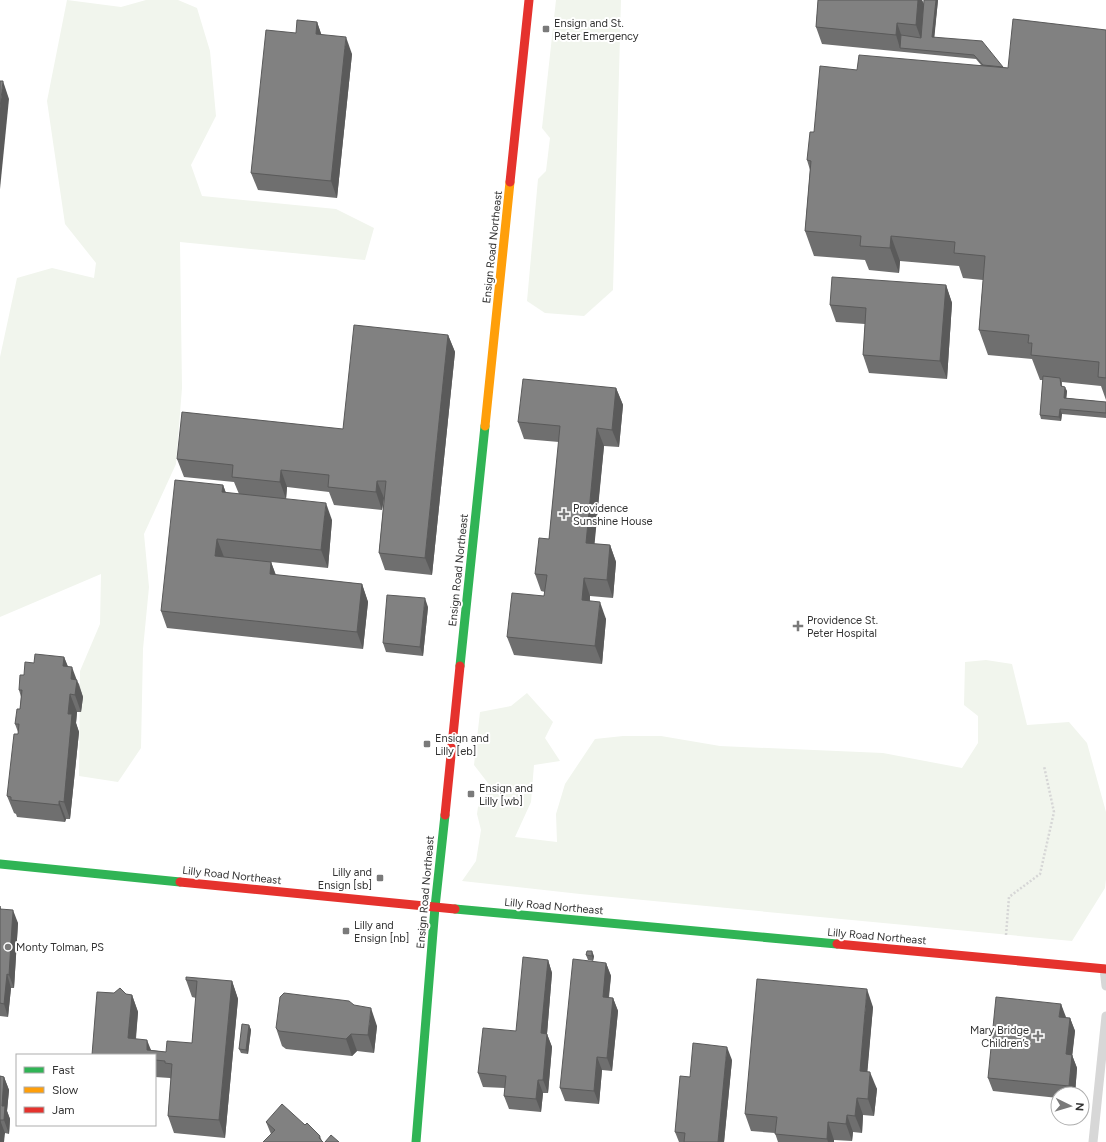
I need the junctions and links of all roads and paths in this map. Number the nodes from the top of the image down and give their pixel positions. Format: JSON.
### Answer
{"nodes":[{"id":1,"x":529,"y":0,"type":"edge"},
{"id":2,"x":1044,"y":766,"type":"dead end"},
{"id":3,"x":0,"y":864,"type":"edge"},
{"id":4,"x":435,"y":907,"type":"junction"},
{"id":5,"x":1006,"y":935,"type":"dead end"},
{"id":6,"x":1105,"y":969,"type":"edge"},
{"id":7,"x":1106,"y":986,"type":"edge"},
{"id":8,"x":1106,"y":1016,"type":"edge"},
{"id":9,"x":416,"y":1142,"type":"edge"},
{"id":10,"x":1093,"y":1142,"type":"edge"}],
"edges":[{"from":1,"to":4,"type":"street","name":"Ensign Road Northeast"},
{"from":2,"to":5,"type":"path"},
{"from":3,"to":4,"type":"street","name":"Lilly Road Northeast"},
{"from":4,"to":6,"type":"street","name":"Lilly Road Northeast"},
{"from":4,"to":9,"type":"street","name":"Ensign Road Northeast"},
{"from":6,"to":7,"type":"lane"},
{"from":8,"to":10,"type":"lane"}]}
